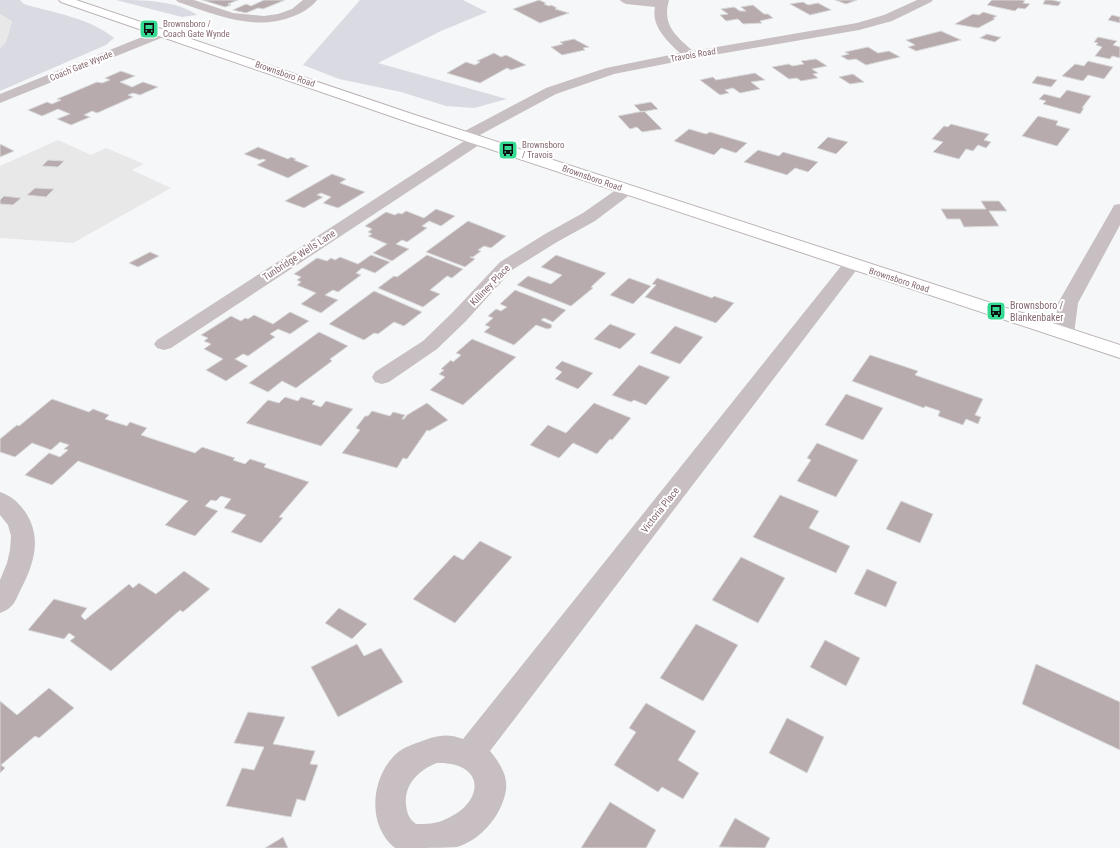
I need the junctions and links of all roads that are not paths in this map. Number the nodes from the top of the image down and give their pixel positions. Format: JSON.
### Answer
{"nodes":[{"id":1,"x":65,"y":0,"type":"edge"},
{"id":2,"x":182,"y":0,"type":"edge"},
{"id":3,"x":311,"y":0,"type":"edge"},
{"id":4,"x":626,"y":0,"type":"edge"},
{"id":5,"x":928,"y":0,"type":"edge"},
{"id":6,"x":663,"y":2,"type":"edge"},
{"id":7,"x":162,"y":33,"type":"junction"},
{"id":8,"x":690,"y":55,"type":"junction"},
{"id":9,"x":0,"y":99,"type":"edge"},
{"id":10,"x":471,"y":138,"type":"junction"},
{"id":11,"x":494,"y":145,"type":"junction"},
{"id":12,"x":434,"y":166,"type":"junction"},
{"id":13,"x":626,"y":190,"type":"junction"},
{"id":14,"x":1120,"y":209,"type":"edge"},
{"id":15,"x":852,"y":264,"type":"junction"},
{"id":16,"x":1064,"y":334,"type":"junction"},
{"id":17,"x":164,"y":344,"type":"dead end"},
{"id":18,"x":1120,"y":352,"type":"edge"},
{"id":19,"x":382,"y":377,"type":"dead end"},
{"id":20,"x":0,"y":500,"type":"edge"},
{"id":21,"x":0,"y":602,"type":"edge"},
{"id":22,"x":469,"y":755,"type":"dead end"}],
"edges":[{"from":1,"to":7,"type":"main road","name":"Brownsboro Road"},
{"from":2,"to":3,"type":"street"},
{"from":4,"to":6,"type":"street"},
{"from":5,"to":8,"type":"street","name":"Travois Road"},
{"from":6,"to":8,"type":"street"},
{"from":7,"to":9,"type":"street","name":"Coach Gate Wynde"},
{"from":7,"to":10,"type":"main road","name":"Brownsboro Road"},
{"from":8,"to":10,"type":"street","name":"Travois Road"},
{"from":10,"to":11,"type":"main road","name":"Brownsboro Road"},
{"from":10,"to":12,"type":"street","name":"Tunbridge Wells Lane"},
{"from":11,"to":12,"type":"street","name":"Tunbridge Wells Lane"},
{"from":11,"to":13,"type":"main road","name":"Brownsboro Road"},
{"from":12,"to":17,"type":"street","name":"Tunbridge Wells Lane"},
{"from":13,"to":15,"type":"main road","name":"Brownsboro Road"},
{"from":13,"to":19,"type":"street","name":"Killiney Place"},
{"from":14,"to":16,"type":"street"},
{"from":15,"to":16,"type":"main road","name":"Brownsboro Road"},
{"from":15,"to":22,"type":"street","name":"Victoria Place"},
{"from":16,"to":18,"type":"main road","name":"Brownsboro Road"},
{"from":20,"to":21,"type":"street"}]}
